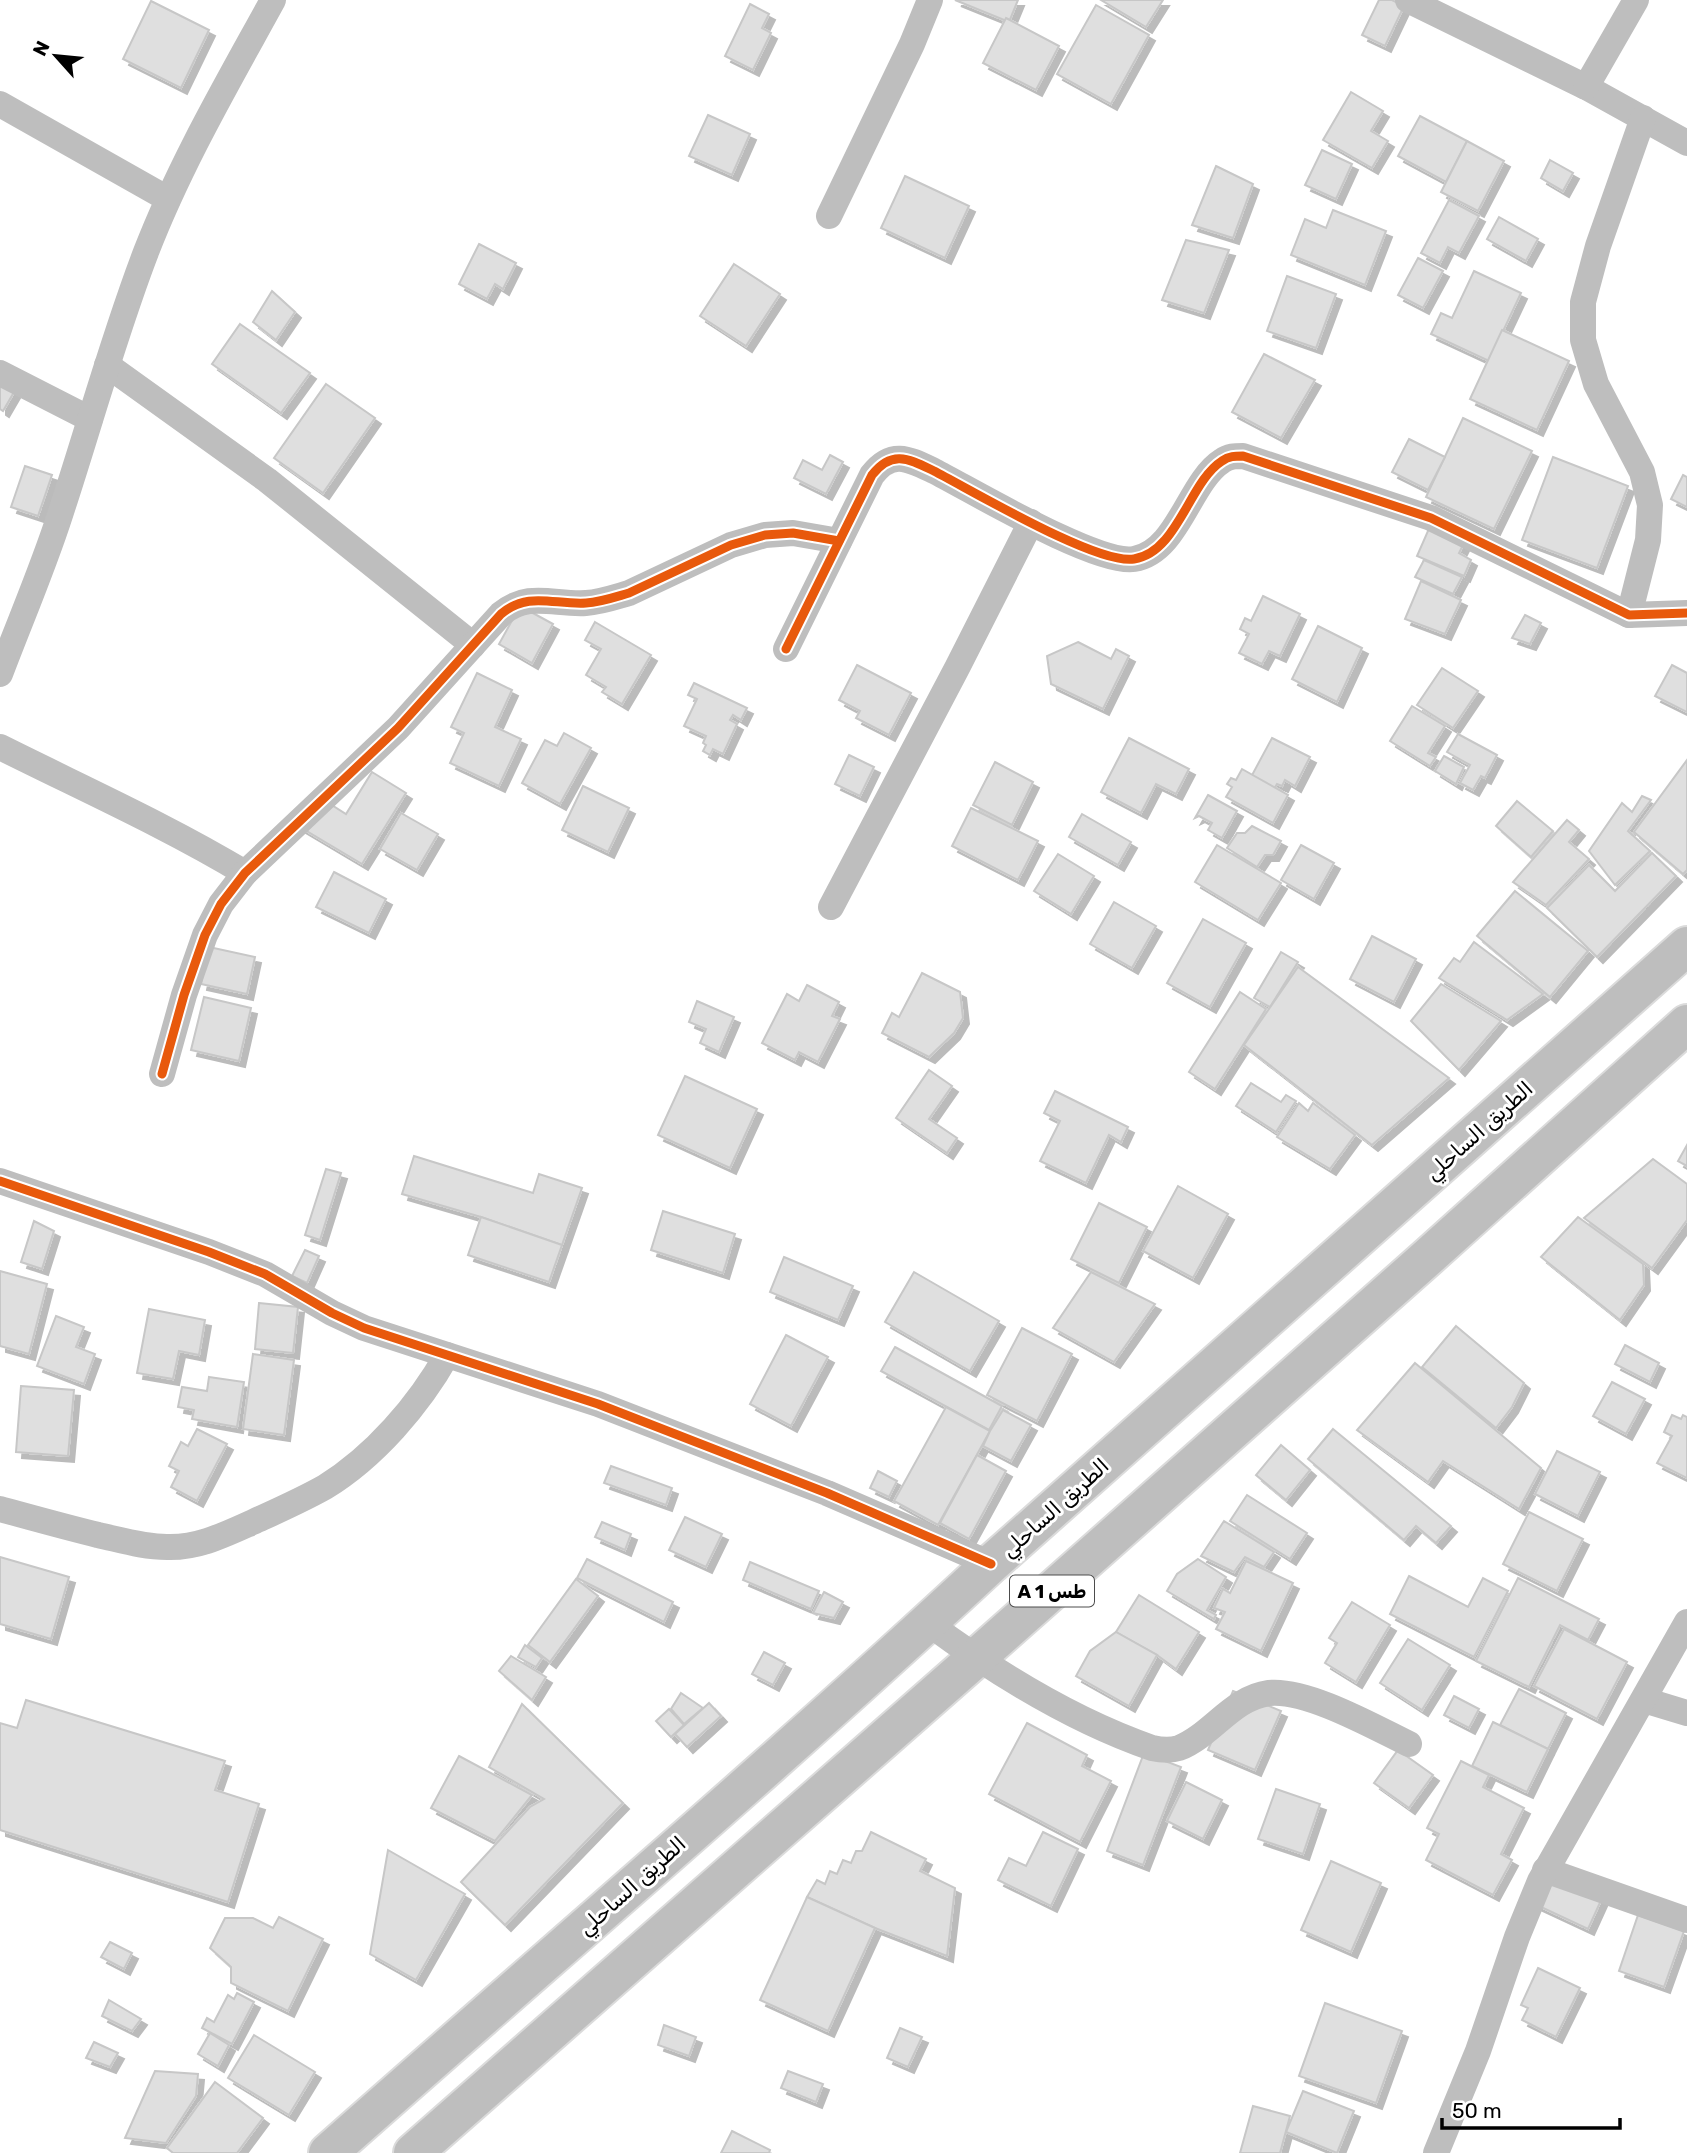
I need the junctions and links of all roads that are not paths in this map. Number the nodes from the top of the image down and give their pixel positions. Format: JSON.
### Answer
{"nodes":[{"id":1,"x":273,"y":0,"type":"edge"},
{"id":2,"x":929,"y":0,"type":"edge"},
{"id":3,"x":1408,"y":0,"type":"edge"},
{"id":4,"x":1636,"y":0,"type":"edge"},
{"id":5,"x":1586,"y":87,"type":"junction"},
{"id":6,"x":0,"y":104,"type":"edge"},
{"id":7,"x":1643,"y":118,"type":"junction"},
{"id":8,"x":1687,"y":143,"type":"edge"},
{"id":9,"x":169,"y":199,"type":"junction"},
{"id":10,"x":829,"y":216,"type":"dead end"},
{"id":11,"x":107,"y":365,"type":"junction"},
{"id":12,"x":0,"y":373,"type":"edge"},
{"id":13,"x":90,"y":419,"type":"junction"},
{"id":14,"x":1031,"y":522,"type":"junction"},
{"id":15,"x":839,"y":541,"type":"junction"},
{"id":16,"x":1687,"y":613,"type":"edge"},
{"id":17,"x":1629,"y":615,"type":"junction"},
{"id":18,"x":473,"y":645,"type":"junction"},
{"id":19,"x":786,"y":649,"type":"dead end"},
{"id":20,"x":0,"y":674,"type":"edge"},
{"id":21,"x":0,"y":747,"type":"edge"},
{"id":22,"x":245,"y":873,"type":"junction"},
{"id":23,"x":831,"y":907,"type":"dead end"},
{"id":24,"x":1687,"y":946,"type":"edge"},
{"id":25,"x":1679,"y":1042,"type":"edge"},
{"id":26,"x":162,"y":1074,"type":"dead end"},
{"id":27,"x":0,"y":1181,"type":"edge"},
{"id":28,"x":447,"y":1355,"type":"junction"},
{"id":29,"x":0,"y":1509,"type":"edge"},
{"id":30,"x":991,"y":1564,"type":"junction"},
{"id":31,"x":1687,"y":1622,"type":"edge"},
{"id":32,"x":928,"y":1623,"type":"junction"},
{"id":33,"x":976,"y":1658,"type":"junction"},
{"id":34,"x":1644,"y":1700,"type":"junction"},
{"id":35,"x":1687,"y":1713,"type":"edge"},
{"id":36,"x":1409,"y":1744,"type":"dead end"},
{"id":37,"x":1545,"y":1870,"type":"junction"},
{"id":38,"x":1687,"y":1920,"type":"edge"},
{"id":39,"x":1446,"y":2150,"type":"edge"},
{"id":40,"x":328,"y":2153,"type":"edge"},
{"id":41,"x":413,"y":2153,"type":"edge"}],
"edges":[{"from":1,"to":9,"type":"street"},
{"from":2,"to":10,"type":"street"},
{"from":3,"to":5,"type":"street"},
{"from":4,"to":5,"type":"street"},
{"from":5,"to":7,"type":"street"},
{"from":6,"to":9,"type":"street"},
{"from":7,"to":8,"type":"street"},
{"from":7,"to":17,"type":"street"},
{"from":9,"to":11,"type":"street"},
{"from":11,"to":13,"type":"street"},
{"from":11,"to":18,"type":"street"},
{"from":12,"to":13,"type":"street"},
{"from":13,"to":20,"type":"street"},
{"from":14,"to":15,"type":"street"},
{"from":14,"to":17,"type":"street"},
{"from":14,"to":23,"type":"street"},
{"from":15,"to":18,"type":"street"},
{"from":15,"to":19,"type":"street"},
{"from":16,"to":17,"type":"street"},
{"from":18,"to":22,"type":"street"},
{"from":21,"to":22,"type":"street"},
{"from":22,"to":26,"type":"street"},
{"from":24,"to":30,"type":"highway","name":"الطريق الساحلي","number":"A 1 طس"},
{"from":25,"to":33,"type":"highway","number":"A 1 طس"},
{"from":27,"to":28,"type":"street"},
{"from":28,"to":29,"type":"street"},
{"from":28,"to":30,"type":"street"},
{"from":30,"to":32,"type":"highway","name":"الطريق الساحلي","number":"A 1 طس"},
{"from":31,"to":34,"type":"street"},
{"from":32,"to":33,"type":"street"},
{"from":32,"to":40,"type":"highway","name":"الطريق الساحلي","number":"A 1 طس"},
{"from":33,"to":36,"type":"street"},
{"from":33,"to":41,"type":"highway","number":"A 1 طس"},
{"from":34,"to":35,"type":"street"},
{"from":34,"to":37,"type":"street"},
{"from":37,"to":38,"type":"street"},
{"from":37,"to":39,"type":"street"}]}
